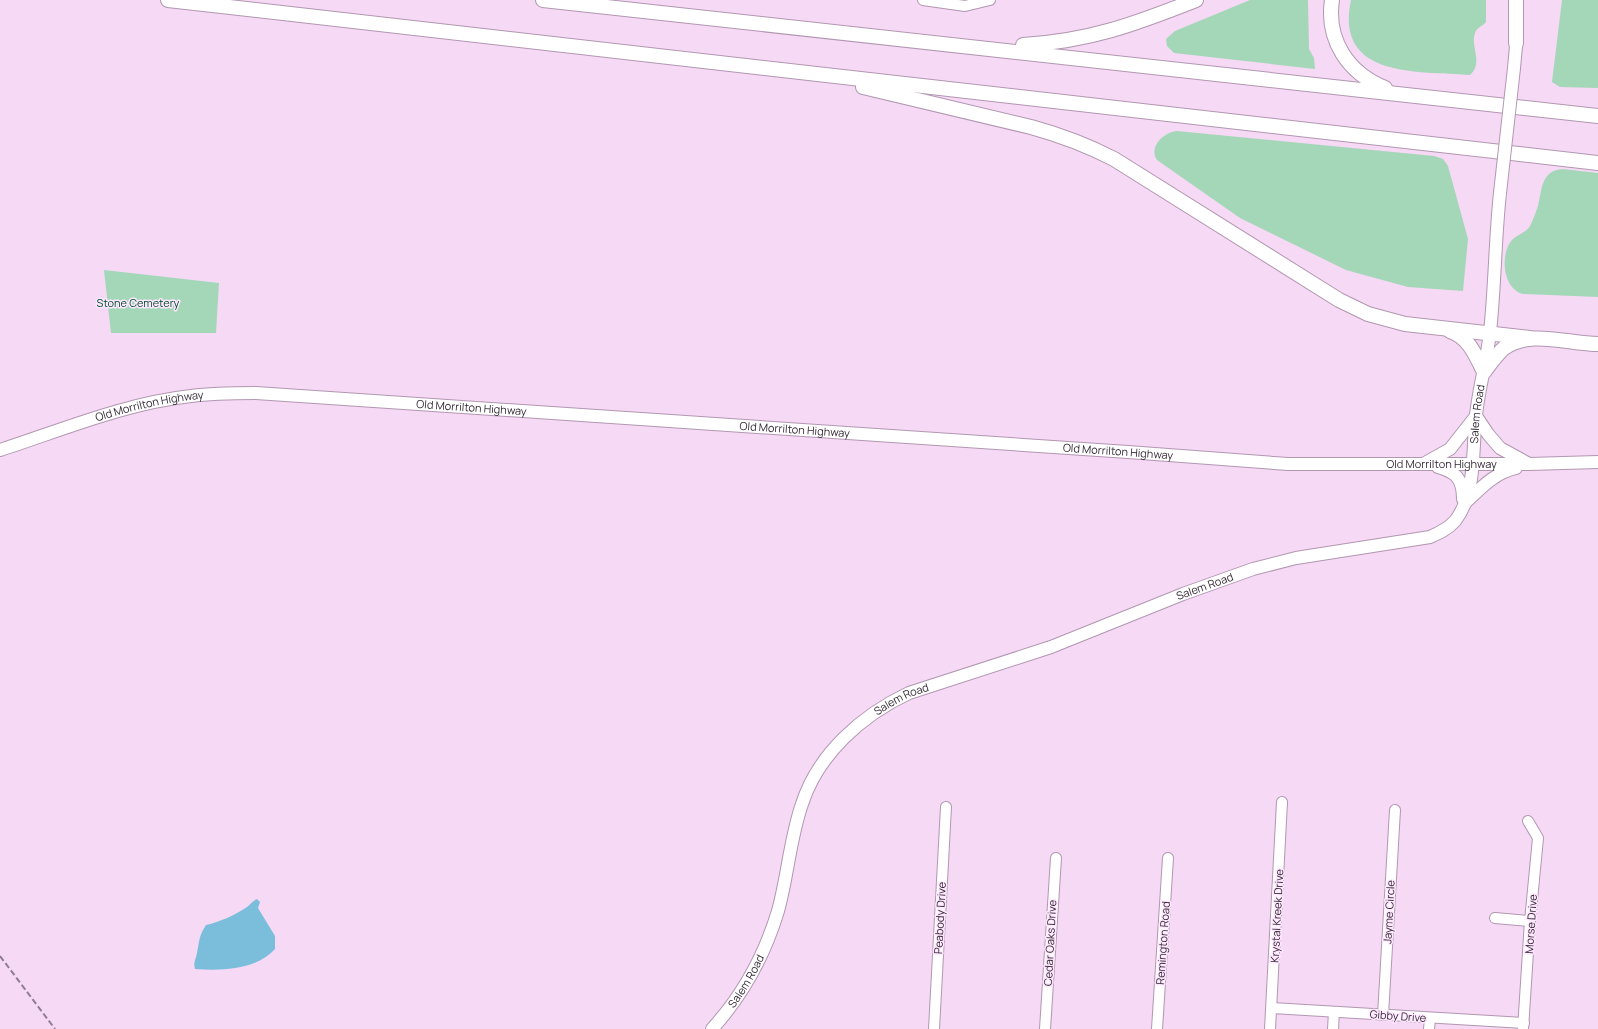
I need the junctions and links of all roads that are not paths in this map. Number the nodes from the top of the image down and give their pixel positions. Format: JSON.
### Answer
{"nodes":[{"id":1,"x":168,"y":0,"type":"edge"},
{"id":2,"x":543,"y":0,"type":"edge"},
{"id":3,"x":924,"y":0,"type":"edge"},
{"id":4,"x":990,"y":0,"type":"edge"},
{"id":5,"x":1196,"y":0,"type":"edge"},
{"id":6,"x":1332,"y":0,"type":"edge"},
{"id":7,"x":1516,"y":0,"type":"edge"},
{"id":8,"x":1522,"y":0,"type":"edge"},
{"id":9,"x":1516,"y":43,"type":"junction"},
{"id":10,"x":972,"y":46,"type":"junction"},
{"id":11,"x":802,"y":73,"type":"junction"},
{"id":12,"x":1405,"y":94,"type":"junction"},
{"id":13,"x":1598,"y":116,"type":"edge"},
{"id":14,"x":1598,"y":163,"type":"edge"},
{"id":15,"x":1432,"y":326,"type":"junction"},
{"id":16,"x":1490,"y":333,"type":"junction"},
{"id":17,"x":1530,"y":338,"type":"junction"},
{"id":18,"x":1598,"y":344,"type":"edge"},
{"id":19,"x":1484,"y":372,"type":"junction"},
{"id":20,"x":1476,"y":416,"type":"junction"},
{"id":21,"x":0,"y":450,"type":"edge"},
{"id":22,"x":1598,"y":462,"type":"edge"},
{"id":23,"x":1424,"y":463,"type":"junction"},
{"id":24,"x":1474,"y":464,"type":"junction"},
{"id":25,"x":1529,"y":464,"type":"junction"},
{"id":26,"x":1463,"y":505,"type":"junction"},
{"id":27,"x":1282,"y":802,"type":"dead end"},
{"id":28,"x":946,"y":807,"type":"dead end"},
{"id":29,"x":1395,"y":810,"type":"dead end"},
{"id":30,"x":1528,"y":821,"type":"dead end"},
{"id":31,"x":1056,"y":858,"type":"dead end"},
{"id":32,"x":1168,"y":858,"type":"dead end"},
{"id":33,"x":1496,"y":918,"type":"dead end"},
{"id":34,"x":1530,"y":921,"type":"junction"},
{"id":35,"x":1272,"y":1008,"type":"junction"},
{"id":36,"x":1334,"y":1012,"type":"junction"},
{"id":37,"x":1383,"y":1015,"type":"junction"},
{"id":38,"x":1430,"y":1018,"type":"junction"},
{"id":39,"x":1524,"y":1026,"type":"edge"},
{"id":40,"x":712,"y":1029,"type":"edge"},
{"id":41,"x":934,"y":1029,"type":"edge"},
{"id":42,"x":1045,"y":1029,"type":"edge"},
{"id":43,"x":1157,"y":1029,"type":"edge"},
{"id":44,"x":1270,"y":1029,"type":"edge"},
{"id":45,"x":1333,"y":1029,"type":"edge"},
{"id":46,"x":1429,"y":1029,"type":"edge"}],
"edges":[{"from":1,"to":11,"type":"highway"},
{"from":2,"to":10,"type":"highway"},
{"from":3,"to":4,"type":"street"},
{"from":5,"to":10,"type":"highway"},
{"from":6,"to":12,"type":"highway"},
{"from":7,"to":9,"type":"highway"},
{"from":8,"to":9,"type":"main road","name":"Salem Road"},
{"from":9,"to":16,"type":"main road","name":"Salem Road","bridge":true},
{"from":10,"to":12,"type":"highway"},
{"from":11,"to":14,"type":"highway"},
{"from":11,"to":15,"type":"highway"},
{"from":12,"to":13,"type":"highway"},
{"from":15,"to":16,"type":"highway"},
{"from":15,"to":19,"type":"highway"},
{"from":16,"to":17,"type":"highway"},
{"from":16,"to":19,"type":"main road","name":"Salem Road"},
{"from":17,"to":18,"type":"highway"},
{"from":17,"to":19,"type":"highway"},
{"from":19,"to":20,"type":"main road","name":"Salem Road"},
{"from":20,"to":23,"type":"main road"},
{"from":20,"to":24,"type":"main road","name":"Salem Road"},
{"from":20,"to":25,"type":"main road"},
{"from":21,"to":23,"type":"main road","name":"Old Morrilton Highway"},
{"from":22,"to":25,"type":"main road","name":"Old Morrilton Highway"},
{"from":23,"to":24,"type":"main road","name":"Old Morrilton Highway"},
{"from":23,"to":26,"type":"main road"},
{"from":24,"to":25,"type":"main road","name":"Old Morrilton Highway"},
{"from":24,"to":26,"type":"main road","name":"Salem Road"},
{"from":25,"to":26,"type":"main road"},
{"from":26,"to":40,"type":"main road","name":"Salem Road"},
{"from":27,"to":35,"type":"street","name":"Krystal Kreek Drive"},
{"from":28,"to":41,"type":"street","name":"Peabody Drive"},
{"from":29,"to":37,"type":"street","name":"Jayme Circle"},
{"from":30,"to":34,"type":"street","name":"Morse Drive"},
{"from":31,"to":42,"type":"street","name":"Cedar Oaks Drive"},
{"from":32,"to":43,"type":"street","name":"Remington Road"},
{"from":33,"to":34,"type":"street"},
{"from":34,"to":39,"type":"street","name":"Morse Drive"},
{"from":35,"to":36,"type":"street","name":"Gibby Drive"},
{"from":35,"to":44,"type":"street","name":"Krystal Kreek Drive"},
{"from":36,"to":37,"type":"street","name":"Gibby Drive"},
{"from":36,"to":45,"type":"street"},
{"from":37,"to":38,"type":"street","name":"Gibby Drive"},
{"from":38,"to":39,"type":"street","name":"Gibby Drive"},
{"from":38,"to":46,"type":"street"}]}
